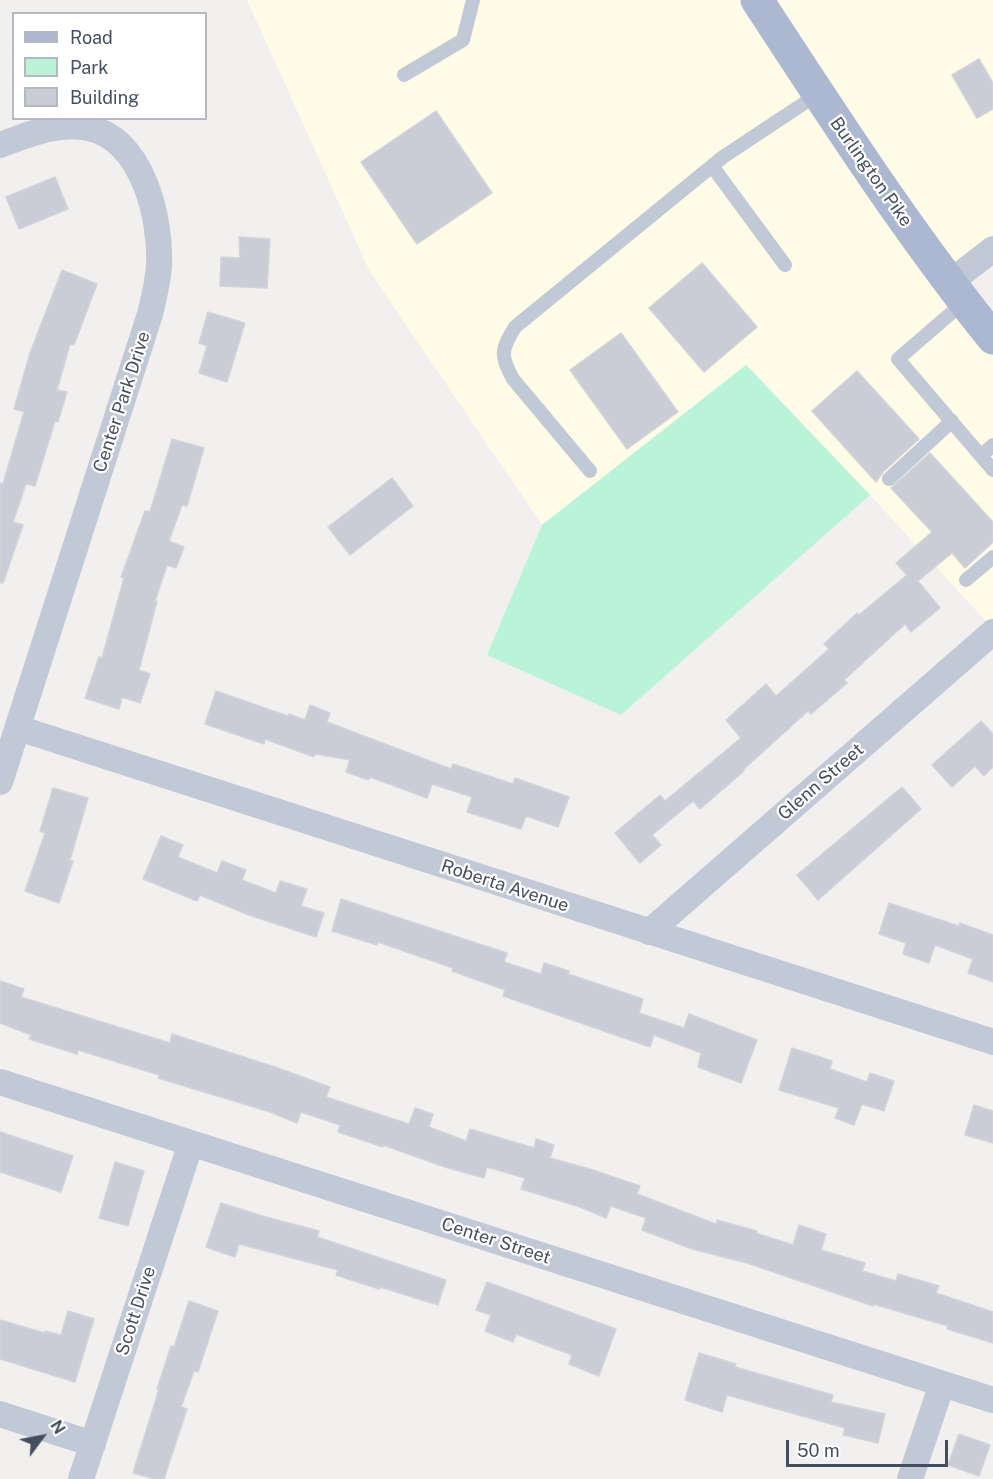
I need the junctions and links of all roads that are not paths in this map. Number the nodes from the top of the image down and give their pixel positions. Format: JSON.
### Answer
{"nodes":[{"id":1,"x":472,"y":0,"type":"edge"},
{"id":2,"x":757,"y":0,"type":"edge"},
{"id":3,"x":404,"y":75,"type":"dead end"},
{"id":4,"x":818,"y":94,"type":"junction"},
{"id":5,"x":0,"y":145,"type":"edge"},
{"id":6,"x":712,"y":166,"type":"junction"},
{"id":7,"x":993,"y":249,"type":"edge"},
{"id":8,"x":785,"y":265,"type":"dead end"},
{"id":9,"x":956,"y":292,"type":"junction"},
{"id":10,"x":993,"y":338,"type":"edge"},
{"id":11,"x":952,"y":421,"type":"junction"},
{"id":12,"x":993,"y":445,"type":"edge"},
{"id":13,"x":981,"y":456,"type":"junction"},
{"id":14,"x":993,"y":470,"type":"edge"},
{"id":15,"x":590,"y":471,"type":"dead end"},
{"id":16,"x":890,"y":479,"type":"dead end"},
{"id":17,"x":993,"y":557,"type":"edge"},
{"id":18,"x":966,"y":580,"type":"dead end"},
{"id":19,"x":993,"y":632,"type":"edge"},
{"id":20,"x":18,"y":728,"type":"junction"},
{"id":21,"x":0,"y":782,"type":"edge"},
{"id":22,"x":649,"y":932,"type":"junction"},
{"id":23,"x":993,"y":1042,"type":"edge"},
{"id":24,"x":0,"y":1082,"type":"edge"},
{"id":25,"x":191,"y":1143,"type":"junction"},
{"id":26,"x":942,"y":1384,"type":"junction"},
{"id":27,"x":993,"y":1400,"type":"edge"},
{"id":28,"x":0,"y":1414,"type":"edge"},
{"id":29,"x":93,"y":1444,"type":"junction"},
{"id":30,"x":81,"y":1479,"type":"edge"},
{"id":31,"x":910,"y":1479,"type":"edge"}],
"edges":[{"from":1,"to":3,"type":"lane"},
{"from":2,"to":4,"type":"main road","name":"Burlington Pike"},
{"from":4,"to":6,"type":"lane"},
{"from":4,"to":9,"type":"main road","name":"Burlington Pike"},
{"from":5,"to":20,"type":"street","name":"Center Park Drive"},
{"from":6,"to":8,"type":"lane"},
{"from":6,"to":15,"type":"lane"},
{"from":7,"to":9,"type":"street"},
{"from":9,"to":10,"type":"main road","name":"Burlington Pike"},
{"from":9,"to":11,"type":"lane"},
{"from":11,"to":13,"type":"lane"},
{"from":11,"to":16,"type":"lane"},
{"from":12,"to":13,"type":"lane"},
{"from":13,"to":14,"type":"lane"},
{"from":17,"to":18,"type":"lane"},
{"from":19,"to":22,"type":"street","name":"Glenn Street"},
{"from":20,"to":21,"type":"street","name":"Center Park Drive"},
{"from":20,"to":22,"type":"street","name":"Roberta Avenue"},
{"from":22,"to":23,"type":"street","name":"Roberta Avenue"},
{"from":24,"to":25,"type":"street","name":"Center Street"},
{"from":25,"to":26,"type":"street","name":"Center Street"},
{"from":25,"to":29,"type":"street","name":"Scott Drive"},
{"from":26,"to":27,"type":"street","name":"Center Street"},
{"from":26,"to":31,"type":"street"},
{"from":28,"to":29,"type":"street"},
{"from":29,"to":30,"type":"street","name":"Scott Drive"}]}
